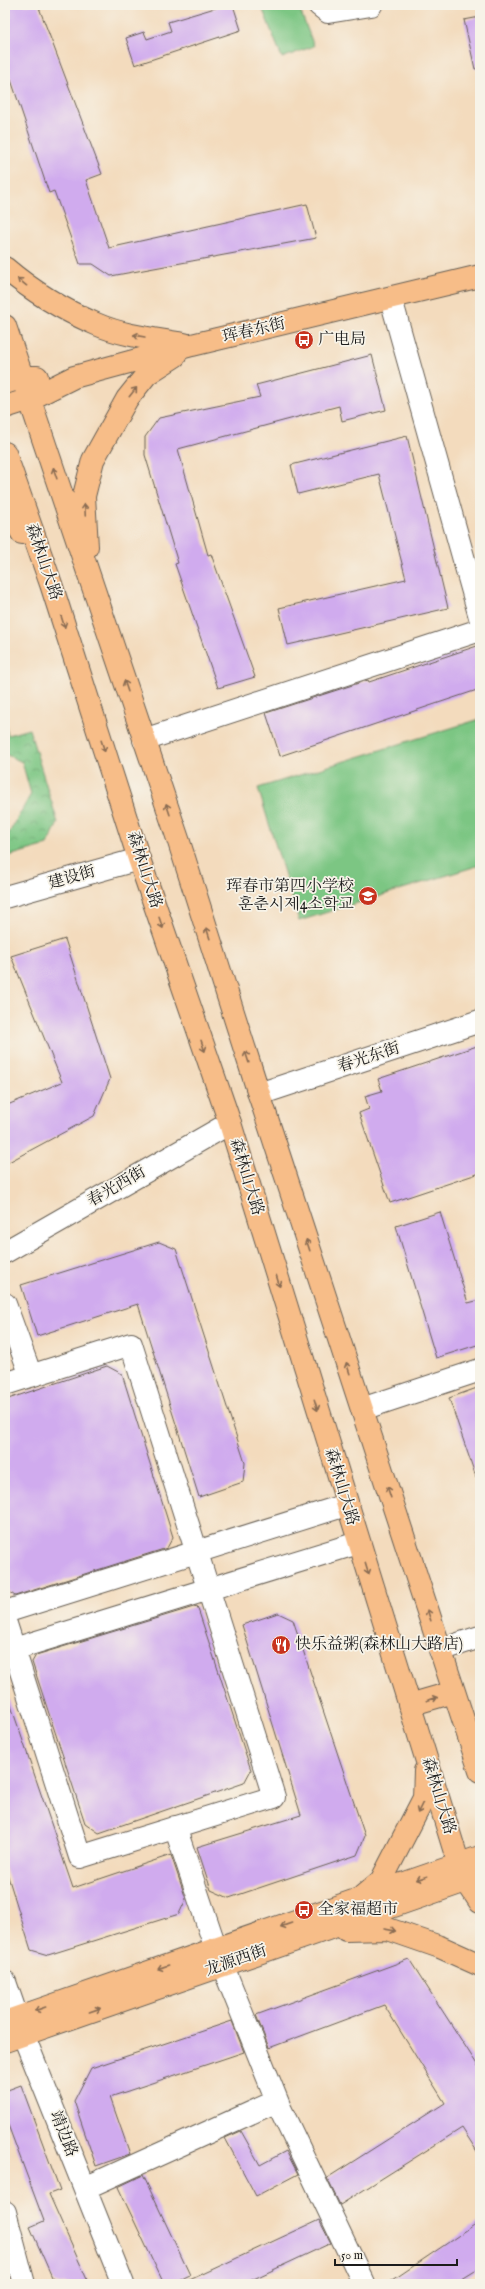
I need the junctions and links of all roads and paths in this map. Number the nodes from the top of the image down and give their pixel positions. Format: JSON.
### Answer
{"nodes":[{"id":1,"x":318,"y":5,"type":"edge"},
{"id":2,"x":371,"y":5,"type":"edge"},
{"id":3,"x":5,"y":268,"type":"edge"},
{"id":4,"x":480,"y":276,"type":"edge"},
{"id":5,"x":391,"y":299,"type":"junction"},
{"id":6,"x":5,"y":326,"type":"edge"},
{"id":7,"x":192,"y":345,"type":"junction"},
{"id":8,"x":74,"y":377,"type":"junction"},
{"id":9,"x":14,"y":380,"type":"edge"},
{"id":10,"x":30,"y":399,"type":"junction"},
{"id":11,"x":5,"y":407,"type":"edge"},
{"id":12,"x":5,"y":453,"type":"edge"},
{"id":13,"x":5,"y":502,"type":"edge"},
{"id":14,"x":89,"y":576,"type":"junction"},
{"id":15,"x":51,"y":584,"type":"junction"},
{"id":16,"x":480,"y":617,"type":"edge"},
{"id":17,"x":480,"y":630,"type":"edge"},
{"id":18,"x":144,"y":740,"type":"junction"},
{"id":19,"x":139,"y":858,"type":"junction"},
{"id":20,"x":5,"y":897,"type":"edge"},
{"id":21,"x":480,"y":1021,"type":"edge"},
{"id":22,"x":259,"y":1094,"type":"junction"},
{"id":23,"x":230,"y":1123,"type":"junction"},
{"id":24,"x":5,"y":1252,"type":"edge"},
{"id":25,"x":5,"y":1304,"type":"edge"},
{"id":26,"x":480,"y":1370,"type":"edge"},
{"id":27,"x":31,"y":1376,"type":"junction"},
{"id":28,"x":5,"y":1384,"type":"edge"},
{"id":29,"x":362,"y":1409,"type":"junction"},
{"id":30,"x":346,"y":1505,"type":"junction"},
{"id":31,"x":358,"y":1543,"type":"junction"},
{"id":32,"x":196,"y":1552,"type":"junction"},
{"id":33,"x":208,"y":1589,"type":"junction"},
{"id":34,"x":7,"y":1628,"type":"edge"},
{"id":35,"x":480,"y":1637,"type":"edge"},
{"id":36,"x":440,"y":1650,"type":"junction"},
{"id":37,"x":454,"y":1692,"type":"junction"},
{"id":38,"x":409,"y":1705,"type":"junction"},
{"id":39,"x":475,"y":1742,"type":"edge"},
{"id":40,"x":425,"y":1756,"type":"junction"},
{"id":41,"x":480,"y":1771,"type":"edge"},
{"id":42,"x":175,"y":1828,"type":"junction"},
{"id":43,"x":480,"y":1857,"type":"edge"},
{"id":44,"x":469,"y":1874,"type":"edge"},
{"id":45,"x":359,"y":1900,"type":"junction"},
{"id":46,"x":480,"y":1902,"type":"edge"},
{"id":47,"x":323,"y":1931,"type":"junction"},
{"id":48,"x":220,"y":1957,"type":"junction"},
{"id":49,"x":480,"y":1965,"type":"edge"},
{"id":50,"x":5,"y":1982,"type":"edge"},
{"id":51,"x":12,"y":2029,"type":"edge"},
{"id":52,"x":277,"y":2101,"type":"junction"},
{"id":53,"x":85,"y":2188,"type":"junction"},
{"id":54,"x":5,"y":2212,"type":"edge"},
{"id":55,"x":10,"y":2248,"type":"edge"},
{"id":56,"x":24,"y":2284,"type":"edge"},
{"id":57,"x":124,"y":2284,"type":"edge"},
{"id":58,"x":364,"y":2284,"type":"edge"}],
"edges":[{"from":1,"to":2,"type":"street"},
{"from":7,"to":3,"type":"main road","one_way":true},
{"from":4,"to":5,"type":"main road","name":"珲春东街"},
{"from":5,"to":7,"type":"main road","name":"珲春东街"},
{"from":5,"to":16,"type":"street"},
{"from":6,"to":9,"type":"main road"},
{"from":7,"to":8,"type":"main road","name":"珲春东街"},
{"from":14,"to":7,"type":"main road","one_way":true},
{"from":8,"to":9,"type":"main road"},
{"from":8,"to":10,"type":"main road"},
{"from":9,"to":10,"type":"main road"},
{"from":10,"to":11,"type":"main road"},
{"from":14,"to":10,"type":"main road","one_way":true},
{"from":12,"to":15,"type":"main road","name":"森林山大路"},
{"from":13,"to":15,"type":"main road"},
{"from":18,"to":14,"type":"main road","one_way":true},
{"from":15,"to":19,"type":"main road","name":"森林山大路","one_way":true},
{"from":17,"to":18,"type":"street"},
{"from":22,"to":18,"type":"main road","one_way":true},
{"from":19,"to":20,"type":"street","name":"建设街"},
{"from":19,"to":23,"type":"main road","name":"森林山大路","one_way":true},
{"from":21,"to":22,"type":"street","name":"春光东街"},
{"from":29,"to":22,"type":"main road","one_way":true},
{"from":23,"to":24,"type":"street","name":"春光西街"},
{"from":23,"to":30,"type":"main road","name":"森林山大路","one_way":true},
{"from":25,"to":27,"type":"street"},
{"from":26,"to":29,"type":"street"},
{"from":27,"to":28,"type":"street"},
{"from":27,"to":32,"type":"street"},
{"from":36,"to":29,"type":"main road","one_way":true},
{"from":30,"to":31,"type":"main road","name":"森林山大路"},
{"from":30,"to":32,"type":"street"},
{"from":31,"to":33,"type":"street"},
{"from":31,"to":38,"type":"main road","name":"森林山大路","one_way":true},
{"from":32,"to":33,"type":"street"},
{"from":32,"to":34,"type":"street"},
{"from":33,"to":34,"type":"street"},
{"from":33,"to":42,"type":"street"},
{"from":34,"to":42,"type":"street"},
{"from":35,"to":36,"type":"street"},
{"from":36,"to":37,"type":"main road"},
{"from":38,"to":37,"type":"main road","one_way":true},
{"from":37,"to":39,"type":"main road"},
{"from":38,"to":40,"type":"main road","name":"森林山大路"},
{"from":39,"to":41,"type":"main road"},
{"from":40,"to":44,"type":"main road","name":"森林山大路"},
{"from":40,"to":45,"type":"main road","one_way":true},
{"from":42,"to":48,"type":"street"},
{"from":43,"to":44,"type":"main road"},
{"from":44,"to":45,"type":"main road","name":"龙源西街","one_way":true},
{"from":44,"to":46,"type":"main road","name":"森林山大路"},
{"from":44,"to":47,"type":"main road","name":"龙源西街"},
{"from":45,"to":48,"type":"main road","name":"龙源西街","one_way":true},
{"from":47,"to":48,"type":"main road","name":"龙源西街"},
{"from":47,"to":49,"type":"main road","one_way":true},
{"from":48,"to":51,"type":"main road","name":"龙源西街"},
{"from":48,"to":52,"type":"street"},
{"from":50,"to":51,"type":"street","name":"靖边路"},
{"from":51,"to":53,"type":"street","name":"靖边路"},
{"from":52,"to":53,"type":"street"},
{"from":52,"to":58,"type":"street"},
{"from":53,"to":57,"type":"street","name":"靖边路"},
{"from":54,"to":55,"type":"street"},
{"from":55,"to":56,"type":"street"}]}
